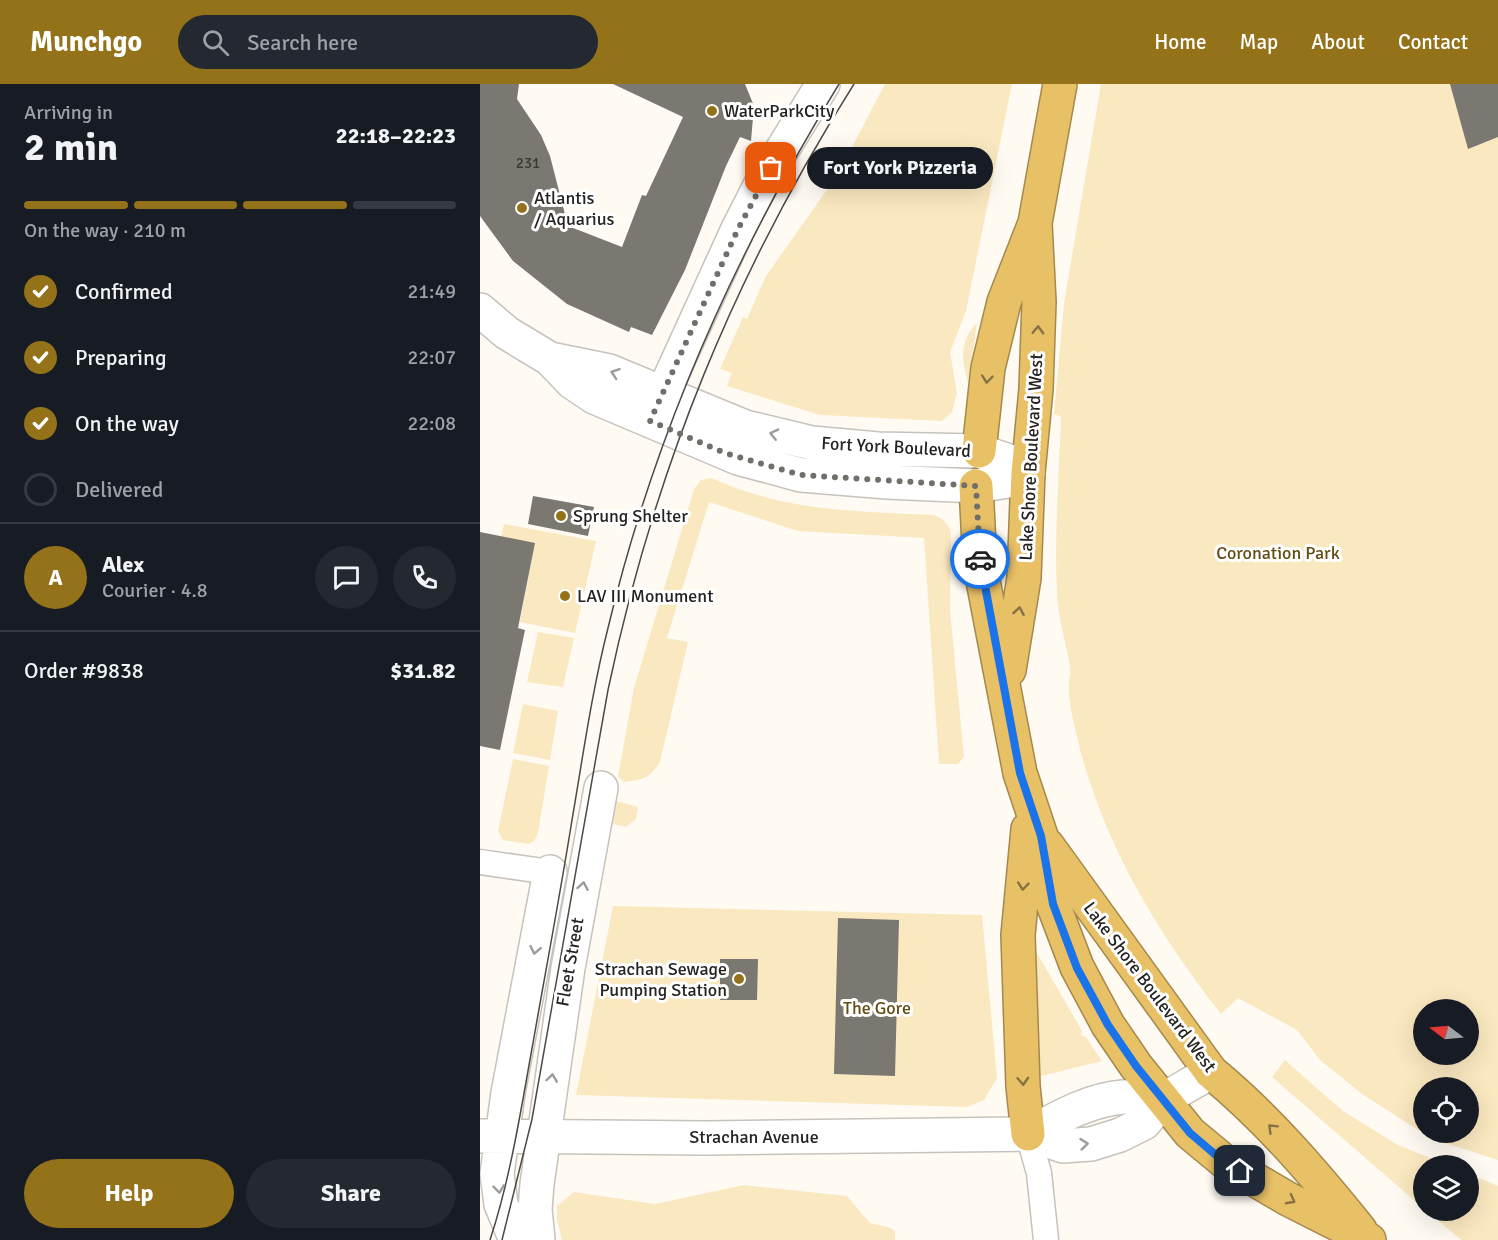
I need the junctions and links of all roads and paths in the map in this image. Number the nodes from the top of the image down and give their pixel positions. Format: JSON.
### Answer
{"nodes":[{"id":1,"x":823,"y":84,"type":"edge"},
{"id":2,"x":1060,"y":84,"type":"edge"},
{"id":3,"x":1035,"y":223,"type":"junction"},
{"id":4,"x":480,"y":309,"type":"edge"},
{"id":5,"x":550,"y":359,"type":"junction"},
{"id":6,"x":663,"y":392,"type":"junction"},
{"id":7,"x":650,"y":421,"type":"junction"},
{"id":8,"x":979,"y":451,"type":"junction"},
{"id":9,"x":1028,"y":472,"type":"junction"},
{"id":10,"x":976,"y":486,"type":"junction"},
{"id":11,"x":1005,"y":689,"type":"junction"},
{"id":12,"x":601,"y":788,"type":"dead end"},
{"id":13,"x":1036,"y":822,"type":"junction"},
{"id":14,"x":480,"y":862,"type":"edge"},
{"id":15,"x":550,"y":872,"type":"joint"},
{"id":16,"x":1211,"y":1072,"type":"junction"},
{"id":17,"x":1164,"y":1099,"type":"junction"},
{"id":18,"x":1028,"y":1134,"type":"junction"},
{"id":19,"x":491,"y":1136,"type":"edge"},
{"id":20,"x":545,"y":1136,"type":"junction"},
{"id":21,"x":1367,"y":1238,"type":"edge"},
{"id":22,"x":516,"y":1240,"type":"edge"},
{"id":23,"x":538,"y":1240,"type":"edge"},
{"id":24,"x":1046,"y":1240,"type":"edge"}],
"edges":[{"from":1,"to":6,"type":"street"},
{"from":2,"to":3,"type":"highway","name":"Lake Shore Boulevard West"},
{"from":3,"to":8,"type":"highway","name":"Lake Shore Boulevard West","one_way":true},
{"from":9,"to":3,"type":"highway","name":"Lake Shore Boulevard West","one_way":true},
{"from":4,"to":5,"type":"street","name":"Fort York Boulevard"},
{"from":6,"to":5,"type":"street","name":"Fort York Boulevard","one_way":true},
{"from":5,"to":7,"type":"street","name":"Fort York Boulevard"},
{"from":6,"to":7,"type":"street"},
{"from":8,"to":6,"type":"street","name":"Fort York Boulevard","one_way":true},
{"from":7,"to":10,"type":"street","name":"Fort York Boulevard"},
{"from":8,"to":9,"type":"street","name":"Fort York Boulevard"},
{"from":9,"to":10,"type":"street","name":"Fort York Boulevard"},
{"from":11,"to":9,"type":"highway","name":"Lake Shore Boulevard West","one_way":true},
{"from":10,"to":11,"type":"highway","name":"Lake Shore Boulevard West"},
{"from":11,"to":13,"type":"highway","name":"Lake Shore Boulevard West"},
{"from":20,"to":12,"type":"street","name":"Fleet Street","one_way":true},
{"from":13,"to":16,"type":"highway","name":"Lake Shore Boulevard West"},
{"from":13,"to":17,"type":"highway","name":"Lake Shore Boulevard West"},
{"from":13,"to":18,"type":"highway","one_way":true},
{"from":14,"to":15,"type":"street"},
{"from":15,"to":19,"type":"street","name":"Fleet Street","one_way":true},
{"from":16,"to":17,"type":"street"},
{"from":21,"to":16,"type":"highway","name":"Lake Shore Boulevard West","one_way":true},
{"from":17,"to":18,"type":"street","name":"Strachan Avenue"},
{"from":17,"to":21,"type":"highway","name":"Lake Shore Boulevard West","one_way":true},
{"from":18,"to":20,"type":"street","name":"Strachan Avenue"},
{"from":18,"to":24,"type":"street"},
{"from":19,"to":20,"type":"street","name":"Strachan Avenue"},
{"from":19,"to":22,"type":"street","name":"Fleet Street","one_way":true},
{"from":20,"to":23,"type":"street","name":"Fleet Street"}]}
